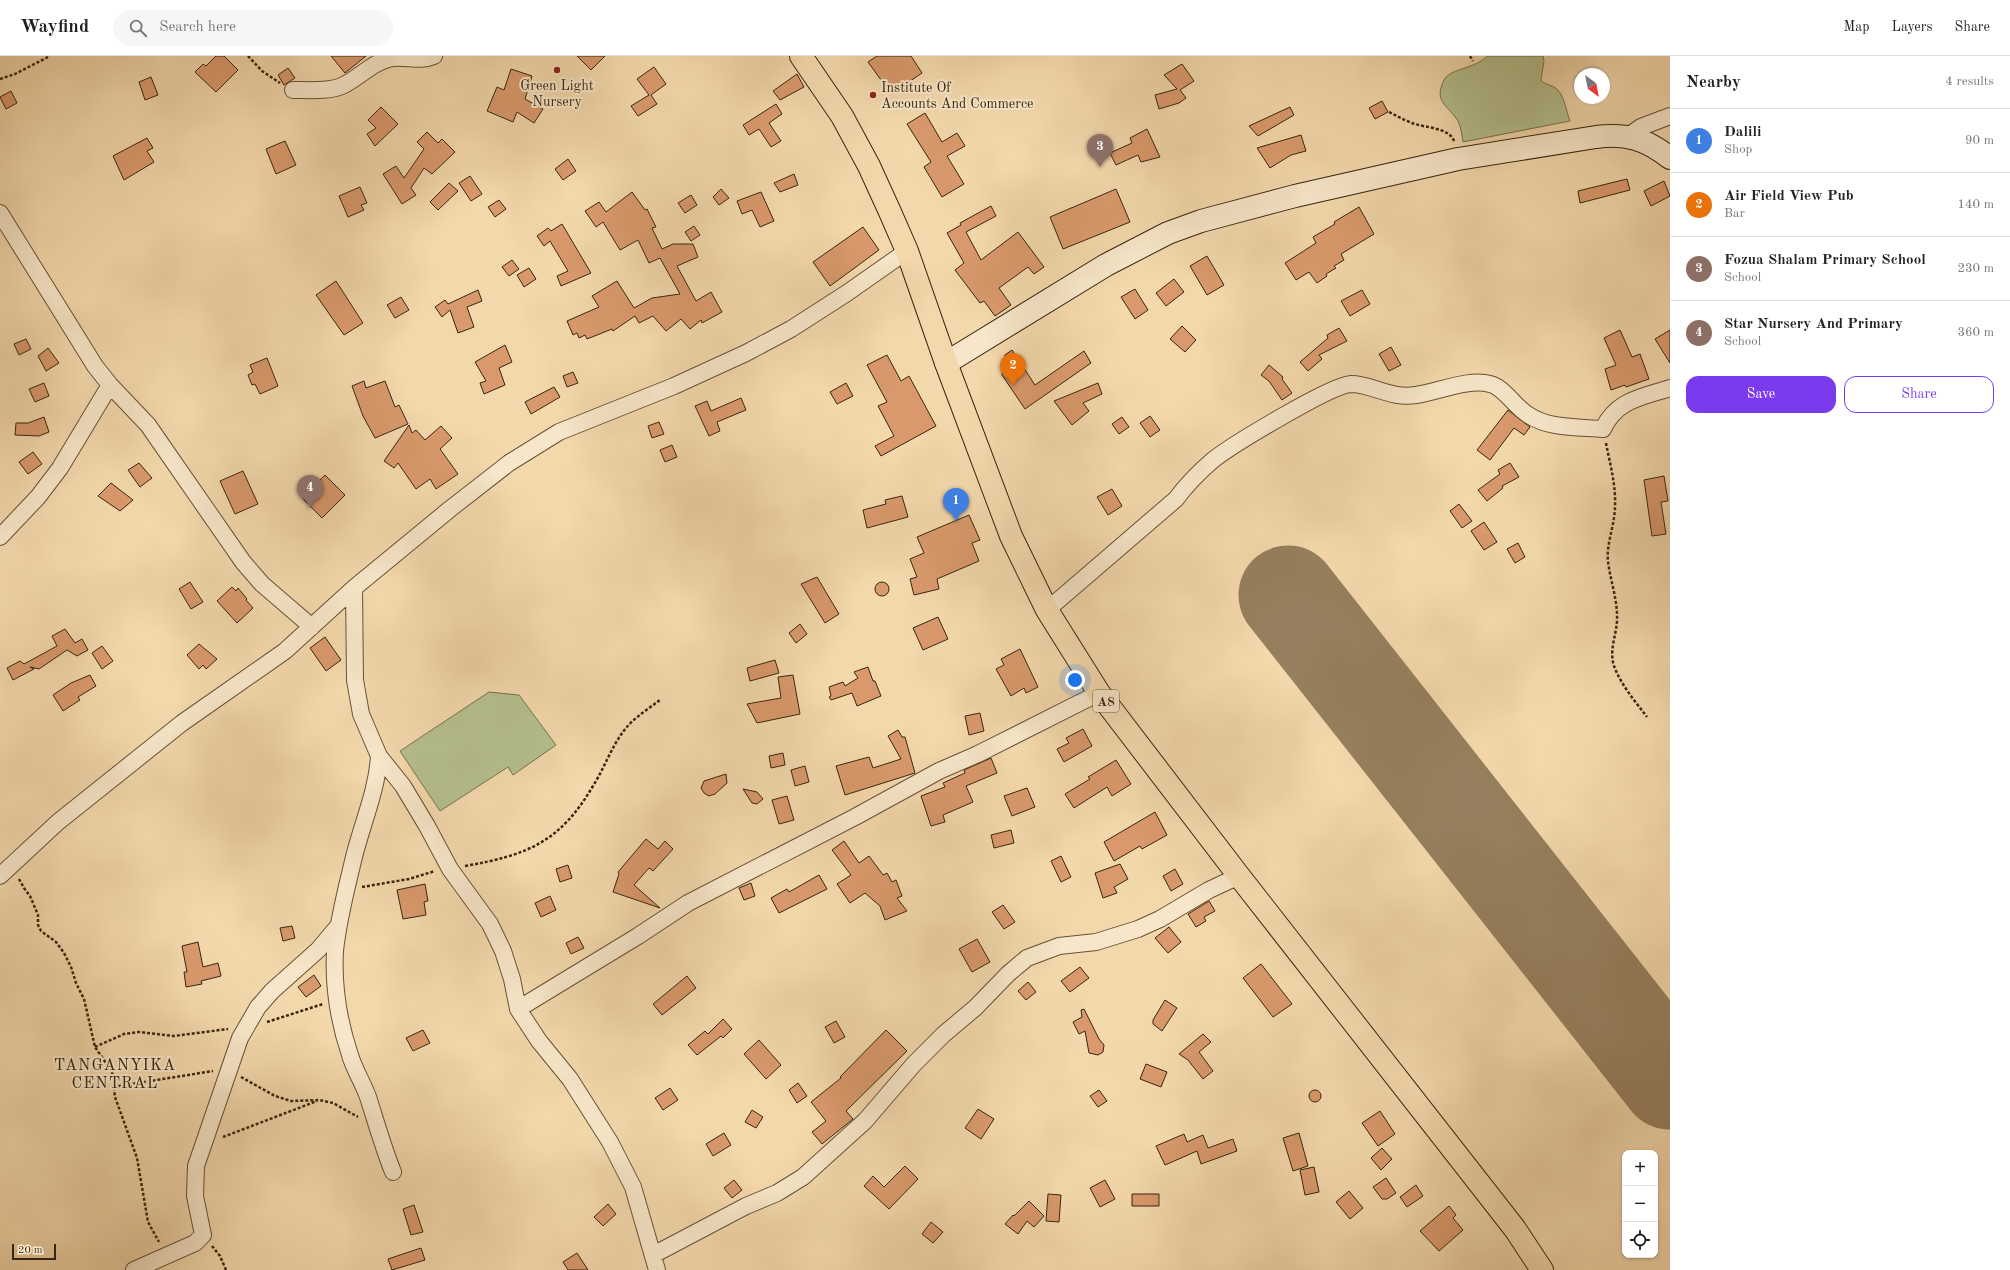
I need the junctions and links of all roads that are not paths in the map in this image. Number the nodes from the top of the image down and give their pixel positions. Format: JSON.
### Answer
{"nodes":[{"id":1,"x":434,"y":56,"type":"edge"},
{"id":2,"x":801,"y":56,"type":"edge"},
{"id":3,"x":293,"y":90,"type":"road end"},
{"id":4,"x":1670,"y":116,"type":"edge"},
{"id":5,"x":1628,"y":136,"type":"junction"},
{"id":6,"x":1670,"y":158,"type":"edge"},
{"id":7,"x":0,"y":213,"type":"edge"},
{"id":8,"x":907,"y":250,"type":"junction"},
{"id":9,"x":946,"y":363,"type":"junction"},
{"id":10,"x":110,"y":385,"type":"junction"},
{"id":11,"x":1670,"y":388,"type":"edge"},
{"id":12,"x":0,"y":537,"type":"edge"},
{"id":13,"x":354,"y":588,"type":"junction"},
{"id":14,"x":1047,"y":610,"type":"junction"},
{"id":15,"x":312,"y":627,"type":"junction"},
{"id":16,"x":1099,"y":693,"type":"junction"},
{"id":17,"x":379,"y":756,"type":"junction"},
{"id":18,"x":5,"y":872,"type":"edge"},
{"id":19,"x":1240,"y":876,"type":"junction"},
{"id":20,"x":339,"y":925,"type":"junction"},
{"id":21,"x":518,"y":1009,"type":"junction"},
{"id":22,"x":393,"y":1172,"type":"dead end"},
{"id":23,"x":653,"y":1255,"type":"junction"},
{"id":24,"x":134,"y":1270,"type":"edge"},
{"id":25,"x":657,"y":1270,"type":"edge"},
{"id":26,"x":1542,"y":1270,"type":"edge"}],
"edges":[{"from":1,"to":3,"type":"street"},
{"from":2,"to":8,"type":"main road","number":"A8"},
{"from":4,"to":5,"type":"street"},
{"from":5,"to":6,"type":"street"},
{"from":5,"to":9,"type":"street"},
{"from":7,"to":10,"type":"street"},
{"from":8,"to":9,"type":"main road","number":"A8"},
{"from":8,"to":13,"type":"street"},
{"from":9,"to":14,"type":"main road","number":"A8"},
{"from":10,"to":12,"type":"street"},
{"from":10,"to":15,"type":"street"},
{"from":11,"to":14,"type":"street"},
{"from":13,"to":15,"type":"street"},
{"from":13,"to":17,"type":"street"},
{"from":14,"to":16,"type":"main road","number":"A8"},
{"from":15,"to":18,"type":"street"},
{"from":16,"to":19,"type":"main road","number":"A8"},
{"from":16,"to":21,"type":"street"},
{"from":17,"to":20,"type":"street"},
{"from":17,"to":21,"type":"street"},
{"from":19,"to":23,"type":"street"},
{"from":19,"to":26,"type":"main road","number":"A8"},
{"from":20,"to":22,"type":"street"},
{"from":20,"to":24,"type":"street"},
{"from":21,"to":23,"type":"street"},
{"from":23,"to":25,"type":"street"}]}
